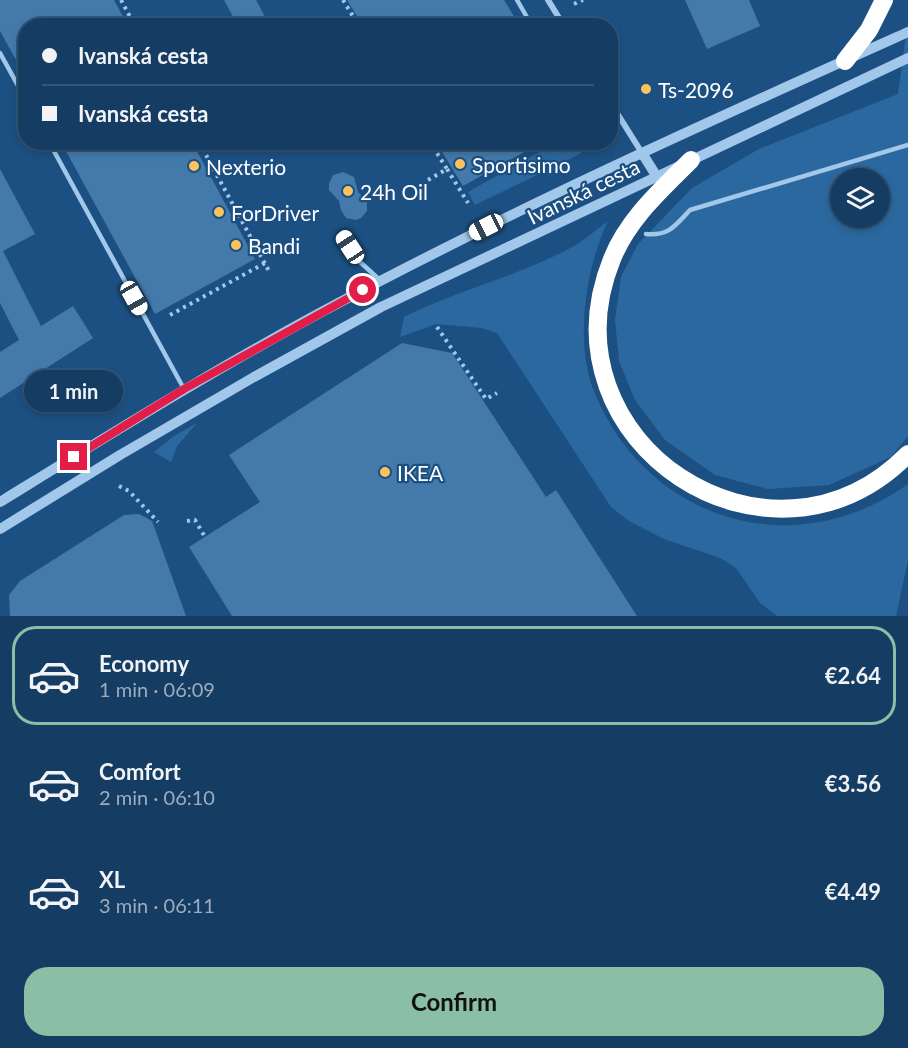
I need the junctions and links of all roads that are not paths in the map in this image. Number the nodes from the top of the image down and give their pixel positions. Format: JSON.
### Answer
{"nodes":[{"id":1,"x":517,"y":0,"type":"edge"},
{"id":2,"x":548,"y":0,"type":"edge"},
{"id":3,"x":884,"y":0,"type":"edge"},
{"id":4,"x":527,"y":18,"type":"edge"},
{"id":5,"x":559,"y":18,"type":"edge"},
{"id":6,"x":908,"y":32,"type":"edge"},
{"id":7,"x":0,"y":53,"type":"edge"},
{"id":8,"x":908,"y":58,"type":"edge"},
{"id":9,"x":844,"y":61,"type":"junction"},
{"id":10,"x":18,"y":86,"type":"edge"},
{"id":11,"x":618,"y":115,"type":"edge"},
{"id":12,"x":908,"y":146,"type":"edge"},
{"id":13,"x":53,"y":150,"type":"edge"},
{"id":14,"x":642,"y":153,"type":"junction"},
{"id":15,"x":691,"y":160,"type":"junction"},
{"id":16,"x":657,"y":177,"type":"junction"},
{"id":17,"x":646,"y":234,"type":"dead end"},
{"id":18,"x":342,"y":236,"type":"dead end"},
{"id":19,"x":381,"y":281,"type":"junction"},
{"id":20,"x":184,"y":389,"type":"junction"},
{"id":21,"x":908,"y":454,"type":"edge"},
{"id":22,"x":0,"y":502,"type":"edge"},
{"id":23,"x":0,"y":529,"type":"edge"}],
"edges":[{"from":1,"to":4,"type":"lane"},
{"from":2,"to":5,"type":"street"},
{"from":3,"to":9,"type":"highway"},
{"from":6,"to":9,"type":"street","name":"Ivanská cesta"},
{"from":7,"to":10,"type":"lane"},
{"from":8,"to":15,"type":"street","name":"Ivanská cesta"},
{"from":9,"to":14,"type":"street","name":"Ivanská cesta"},
{"from":11,"to":14,"type":"street"},
{"from":12,"to":17,"type":"lane"},
{"from":13,"to":20,"type":"lane"},
{"from":14,"to":16,"type":"street"},
{"from":14,"to":19,"type":"street","name":"Ivanská cesta"},
{"from":15,"to":16,"type":"street","name":"Ivanská cesta"},
{"from":15,"to":21,"type":"highway"},
{"from":16,"to":23,"type":"street","name":"Ivanská cesta"},
{"from":18,"to":19,"type":"lane"},
{"from":19,"to":20,"type":"street","name":"Ivanská cesta"},
{"from":20,"to":22,"type":"street","name":"Ivanská cesta"}]}
